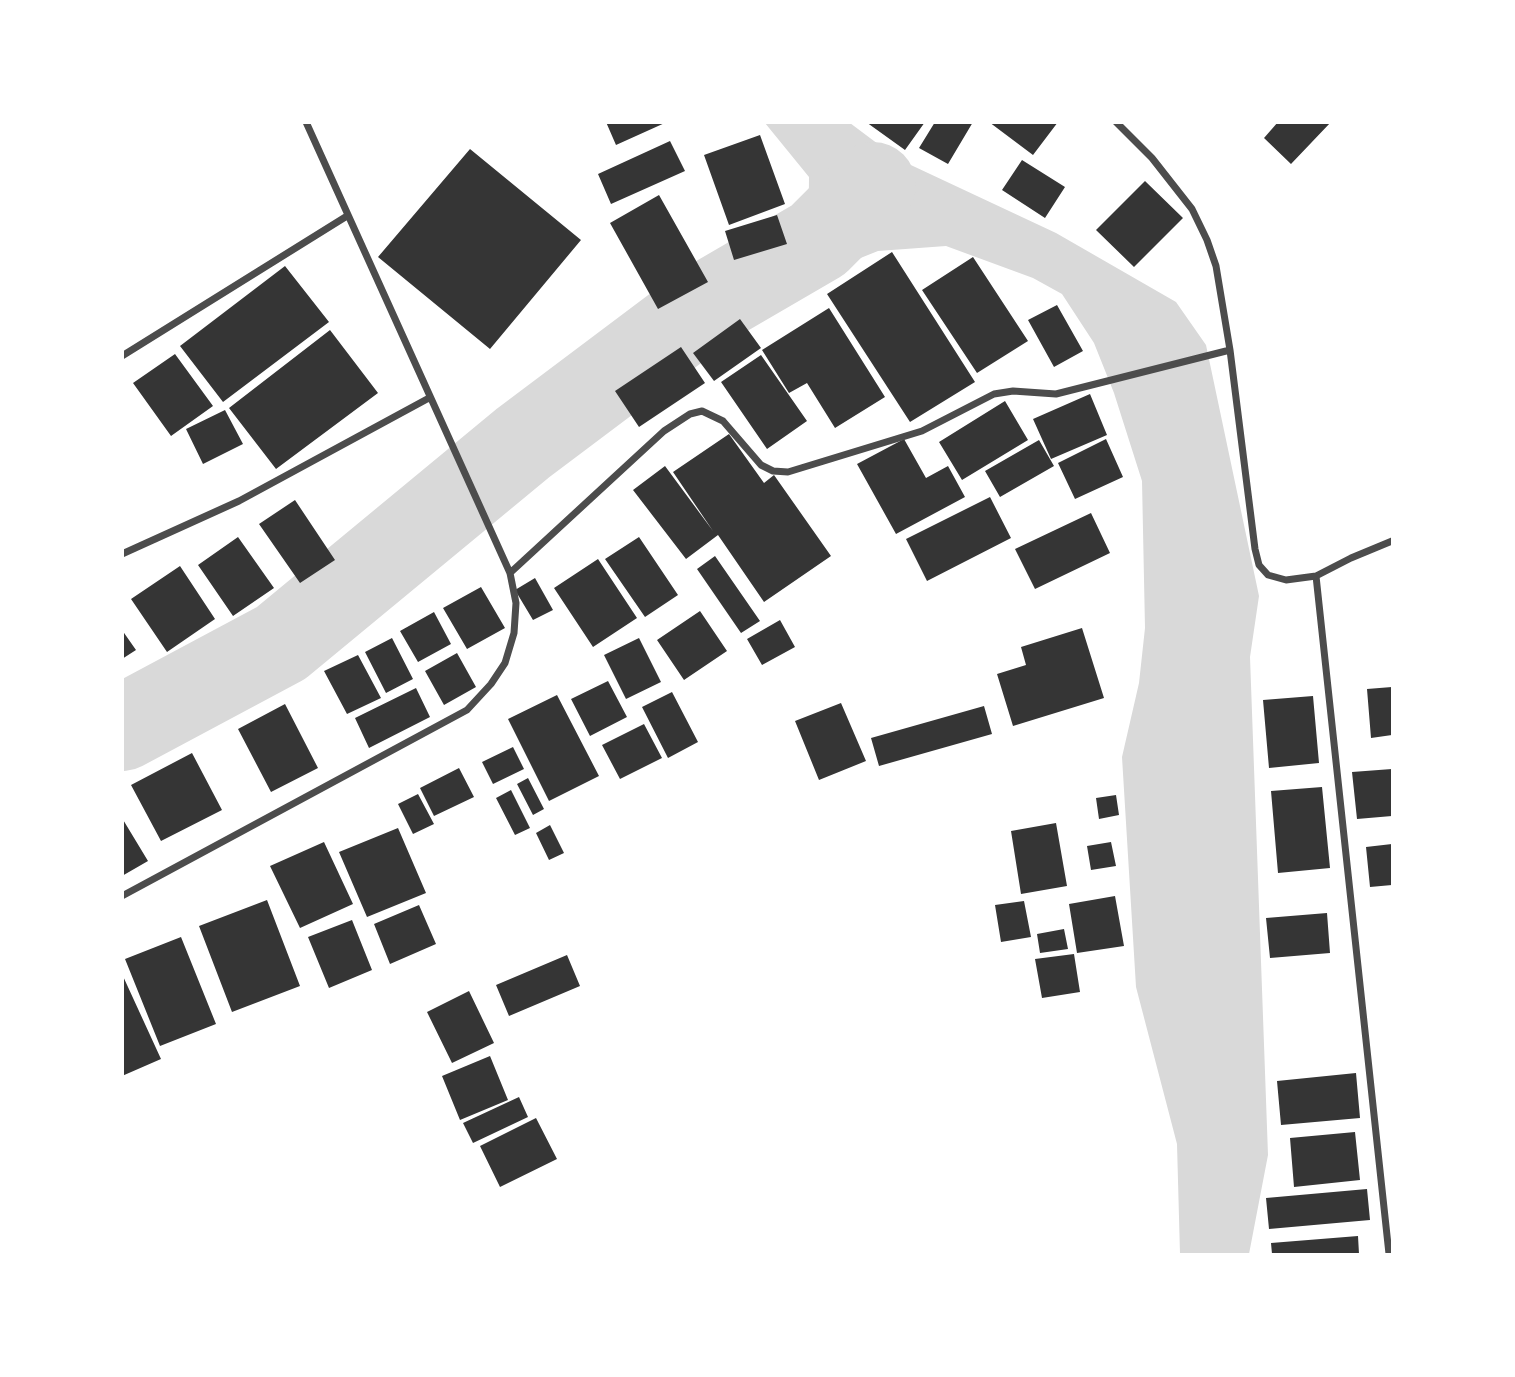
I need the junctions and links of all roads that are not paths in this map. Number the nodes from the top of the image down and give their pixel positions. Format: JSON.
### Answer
{"nodes":[{"id":1,"x":306,"y":122,"type":"edge"},
{"id":2,"x":1116,"y":122,"type":"edge"},
{"id":3,"x":347,"y":216,"type":"junction"},
{"id":4,"x":1230,"y":350,"type":"junction"},
{"id":5,"x":122,"y":356,"type":"edge"},
{"id":6,"x":429,"y":398,"type":"junction"},
{"id":7,"x":1392,"y":541,"type":"edge"},
{"id":8,"x":122,"y":554,"type":"edge"},
{"id":9,"x":510,"y":573,"type":"junction"},
{"id":10,"x":1315,"y":576,"type":"junction"},
{"id":11,"x":122,"y":896,"type":"edge"},
{"id":12,"x":1389,"y":1255,"type":"edge"}],
"edges":[{"from":1,"to":3,"type":"street"},
{"from":2,"to":4,"type":"street"},
{"from":3,"to":5,"type":"street"},
{"from":3,"to":6,"type":"street"},
{"from":4,"to":9,"type":"street"},
{"from":4,"to":10,"type":"street"},
{"from":6,"to":8,"type":"street"},
{"from":6,"to":9,"type":"street"},
{"from":7,"to":10,"type":"street"},
{"from":9,"to":11,"type":"street"},
{"from":10,"to":12,"type":"street"}]}
